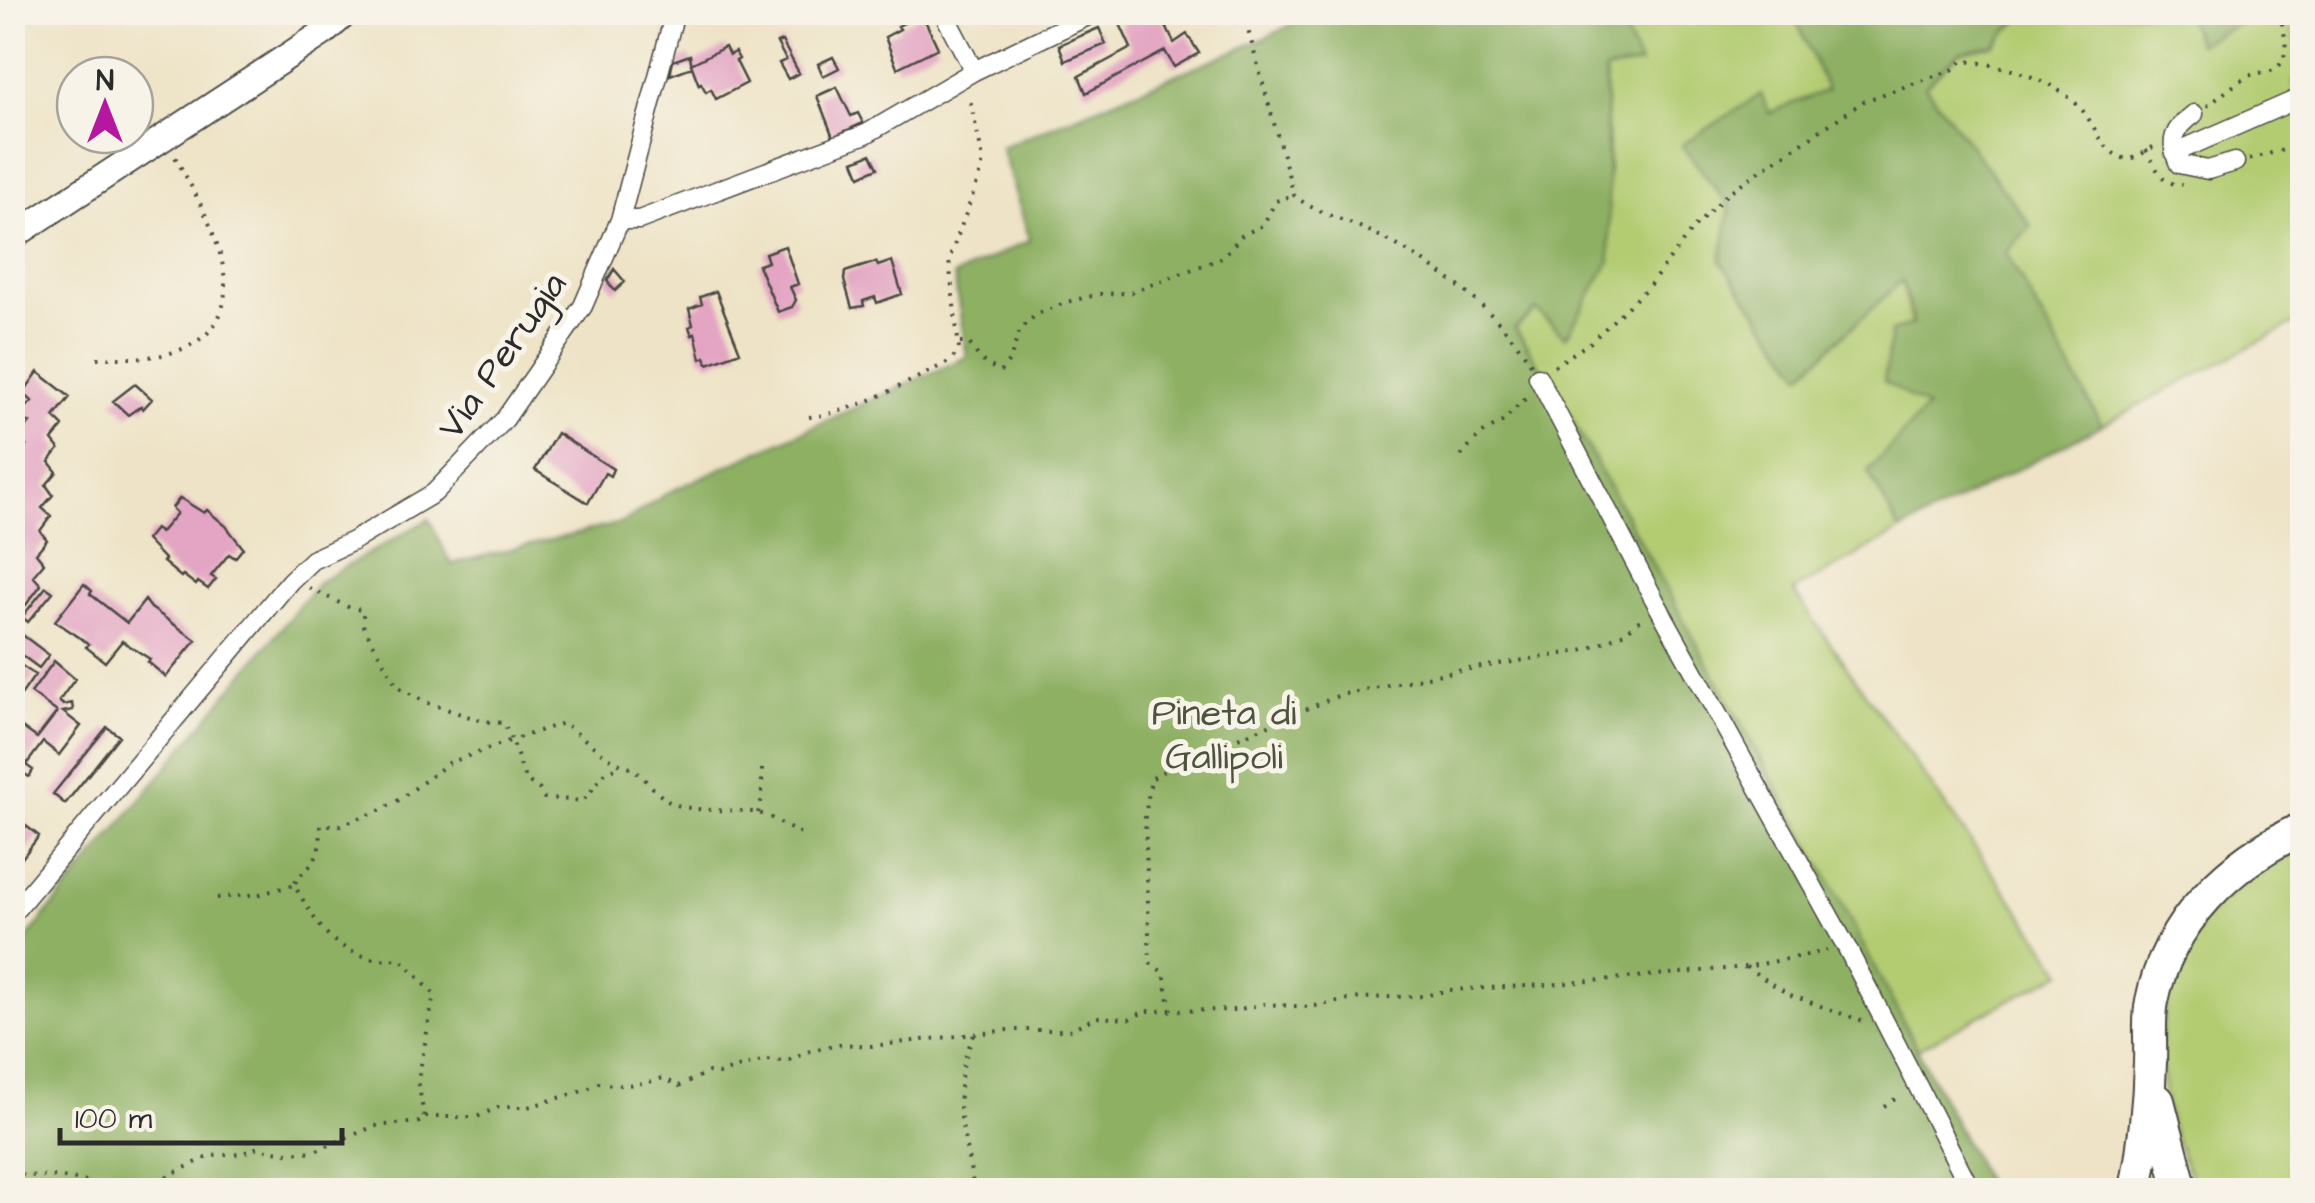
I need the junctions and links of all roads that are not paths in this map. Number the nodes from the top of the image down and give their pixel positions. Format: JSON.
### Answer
{"nodes":[{"id":1,"x":348,"y":12,"type":"edge"},
{"id":2,"x":675,"y":12,"type":"edge"},
{"id":3,"x":943,"y":12,"type":"edge"},
{"id":4,"x":1096,"y":12,"type":"edge"},
{"id":5,"x":969,"y":73,"type":"junction"},
{"id":6,"x":2302,"y":97,"type":"edge"},
{"id":7,"x":2194,"y":114,"type":"road end"},
{"id":8,"x":2173,"y":146,"type":"junction"},
{"id":9,"x":2234,"y":162,"type":"road end"},
{"id":10,"x":620,"y":220,"type":"junction"},
{"id":11,"x":12,"y":237,"type":"edge"},
{"id":12,"x":1540,"y":381,"type":"road end"},
{"id":13,"x":2302,"y":830,"type":"edge"},
{"id":14,"x":2302,"y":839,"type":"edge"},
{"id":15,"x":2259,"y":854,"type":"junction"},
{"id":16,"x":12,"y":914,"type":"edge"},
{"id":17,"x":2150,"y":1062,"type":"junction"},
{"id":18,"x":1972,"y":1190,"type":"edge"},
{"id":19,"x":2136,"y":1190,"type":"edge"},
{"id":20,"x":2185,"y":1190,"type":"edge"}],
"edges":[{"from":1,"to":11,"type":"street"},
{"from":2,"to":10,"type":"street","name":"Via Perugia"},
{"from":3,"to":5,"type":"street"},
{"from":4,"to":5,"type":"street"},
{"from":5,"to":10,"type":"street"},
{"from":6,"to":8,"type":"street"},
{"from":7,"to":8,"type":"street"},
{"from":8,"to":9,"type":"street"},
{"from":10,"to":16,"type":"street","name":"Via Perugia"},
{"from":12,"to":18,"type":"street"},
{"from":13,"to":15,"type":"highway"},
{"from":14,"to":15,"type":"highway"},
{"from":15,"to":17,"type":"highway"},
{"from":17,"to":19,"type":"highway"},
{"from":17,"to":20,"type":"highway"}]}
